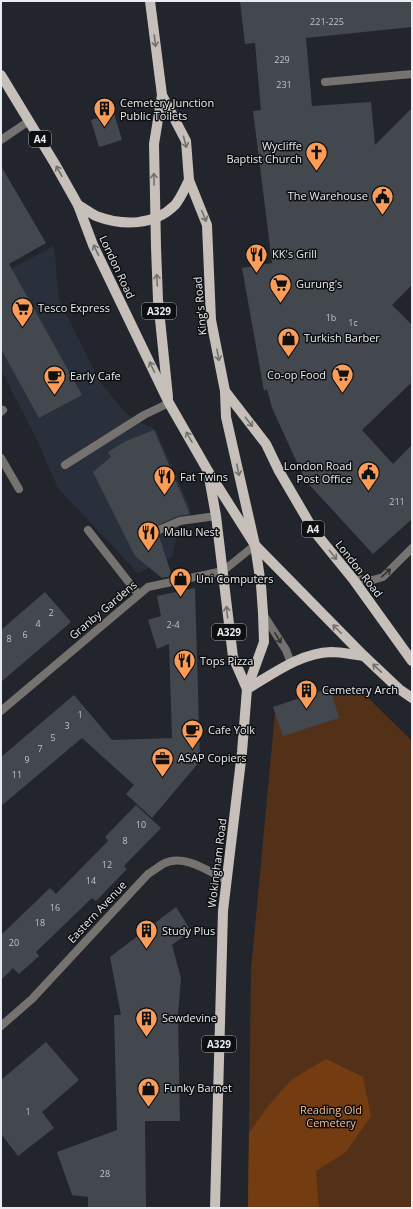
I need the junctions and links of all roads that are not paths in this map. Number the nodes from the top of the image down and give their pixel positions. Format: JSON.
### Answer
{"nodes":[{"id":1,"x":150,"y":2,"type":"edge"},
{"id":2,"x":412,"y":74,"type":"edge"},
{"id":3,"x":1,"y":75,"type":"edge"},
{"id":4,"x":325,"y":82,"type":"dead end"},
{"id":5,"x":162,"y":95,"type":"junction"},
{"id":6,"x":29,"y":121,"type":"junction"},
{"id":7,"x":1,"y":140,"type":"edge"},
{"id":8,"x":189,"y":180,"type":"junction"},
{"id":9,"x":78,"y":205,"type":"junction"},
{"id":10,"x":155,"y":218,"type":"junction"},
{"id":11,"x":225,"y":391,"type":"junction"},
{"id":12,"x":169,"y":403,"type":"junction"},
{"id":13,"x":1,"y":458,"type":"edge"},
{"id":14,"x":65,"y":465,"type":"dead end"},
{"id":15,"x":208,"y":471,"type":"junction"},
{"id":16,"x":19,"y":489,"type":"dead end"},
{"id":17,"x":216,"y":516,"type":"junction"},
{"id":18,"x":88,"y":530,"type":"dead end"},
{"id":19,"x":154,"y":532,"type":"dead end"},
{"id":20,"x":256,"y":545,"type":"junction"},
{"id":21,"x":412,"y":548,"type":"edge"},
{"id":22,"x":223,"y":571,"type":"junction"},
{"id":23,"x":352,"y":579,"type":"junction"},
{"id":24,"x":138,"y":594,"type":"junction"},
{"id":25,"x":263,"y":613,"type":"junction"},
{"id":26,"x":364,"y":656,"type":"junction"},
{"id":27,"x":412,"y":661,"type":"edge"},
{"id":28,"x":291,"y":663,"type":"junction"},
{"id":29,"x":247,"y":689,"type":"junction"},
{"id":30,"x":412,"y":698,"type":"edge"},
{"id":31,"x":1,"y":710,"type":"edge"},
{"id":32,"x":226,"y":880,"type":"junction"},
{"id":33,"x":1,"y":1026,"type":"edge"},
{"id":34,"x":215,"y":1208,"type":"edge"}],
"edges":[{"from":1,"to":5,"type":"main road","name":"King's Road","number":"A329","one_way":true},
{"from":2,"to":4,"type":"street"},
{"from":3,"to":6,"type":"main road","name":"London Road","number":"A4"},
{"from":5,"to":8,"type":"main road","name":"King's Road","number":"A329","one_way":true},
{"from":10,"to":5,"type":"main road","name":"King's Road","number":"A329","one_way":true},
{"from":6,"to":7,"type":"street"},
{"from":9,"to":6,"type":"main road","name":"London Road","number":"A4","one_way":true},
{"from":8,"to":10,"type":"main road"},
{"from":8,"to":11,"type":"main road","name":"King's Road","number":"A329","one_way":true},
{"from":9,"to":10,"type":"main road"},
{"from":12,"to":9,"type":"main road","name":"London Road","number":"A4","one_way":true},
{"from":12,"to":10,"type":"main road","name":"King's Road","number":"A329","one_way":true},
{"from":11,"to":20,"type":"main road","name":"King's Road","number":"A329","one_way":true},
{"from":11,"to":23,"type":"main road","name":"London Road","number":"A4","one_way":true},
{"from":12,"to":14,"type":"street"},
{"from":15,"to":12,"type":"main road","name":"London Road","number":"A4","one_way":true},
{"from":13,"to":16,"type":"street"},
{"from":15,"to":17,"type":"main road","name":"London Road","number":"A329"},
{"from":15,"to":20,"type":"main road","name":"London Road","number":"A4"},
{"from":17,"to":19,"type":"street"},
{"from":17,"to":22,"type":"main road","name":"London Road","number":"A329"},
{"from":18,"to":24,"type":"street"},
{"from":20,"to":22,"type":"street","name":"Granby Gardens"},
{"from":20,"to":25,"type":"main road","name":"Wokingham Road","number":"A329"},
{"from":26,"to":20,"type":"main road","name":"London Road","number":"A4","one_way":true},
{"from":23,"to":21,"type":"street","one_way":true},
{"from":22,"to":24,"type":"street","name":"Granby Gardens"},
{"from":29,"to":22,"type":"main road","name":"Wokingham Road","number":"A329","one_way":true},
{"from":23,"to":27,"type":"main road","name":"London Road","number":"A4"},
{"from":24,"to":31,"type":"street","name":"Granby Gardens"},
{"from":25,"to":28,"type":"street","one_way":true},
{"from":25,"to":29,"type":"main road","name":"Wokingham Road","number":"A329"},
{"from":26,"to":28,"type":"main road"},
{"from":30,"to":26,"type":"main road","name":"London Road","number":"A4","one_way":true},
{"from":28,"to":29,"type":"main road"},
{"from":29,"to":32,"type":"main road","name":"Wokingham Road","number":"A329"},
{"from":32,"to":33,"type":"street","name":"Eastern Avenue"},
{"from":32,"to":34,"type":"main road","name":"Wokingham Road","number":"A329"}]}
